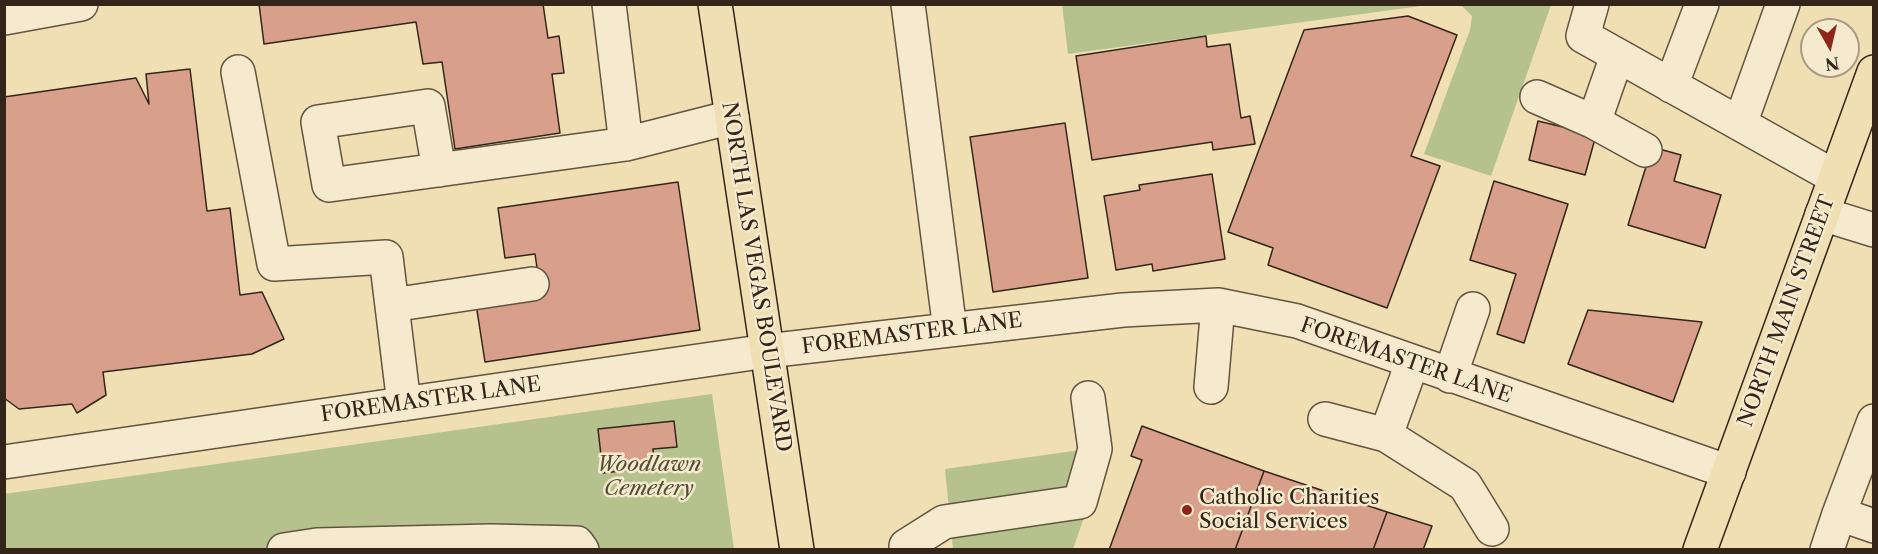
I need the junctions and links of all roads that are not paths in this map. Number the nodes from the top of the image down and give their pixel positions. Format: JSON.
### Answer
{"nodes":[{"id":1,"x":81,"y":4,"type":"edge"},
{"id":2,"x":609,"y":4,"type":"edge"},
{"id":3,"x":715,"y":4,"type":"edge"},
{"id":4,"x":908,"y":4,"type":"edge"},
{"id":5,"x":1592,"y":4,"type":"edge"},
{"id":6,"x":1702,"y":4,"type":"edge"},
{"id":7,"x":1783,"y":4,"type":"edge"},
{"id":8,"x":4,"y":18,"type":"edge"},
{"id":9,"x":1617,"y":56,"type":"junction"},
{"id":10,"x":238,"y":72,"type":"dead end"},
{"id":11,"x":1874,"y":72,"type":"edge"},
{"id":12,"x":1671,"y":86,"type":"junction"},
{"id":13,"x":1537,"y":97,"type":"dead end"},
{"id":14,"x":732,"y":117,"type":"junction"},
{"id":15,"x":1594,"y":122,"type":"junction"},
{"id":16,"x":1740,"y":124,"type":"junction"},
{"id":17,"x":626,"y":144,"type":"junction"},
{"id":18,"x":1645,"y":150,"type":"dead end"},
{"id":19,"x":439,"y":170,"type":"dead end"},
{"id":20,"x":1835,"y":177,"type":"junction"},
{"id":21,"x":1822,"y":214,"type":"junction"},
{"id":22,"x":1874,"y":230,"type":"edge"},
{"id":23,"x":532,"y":284,"type":"dead end"},
{"id":24,"x":392,"y":305,"type":"junction"},
{"id":25,"x":1218,"y":305,"type":"junction"},
{"id":26,"x":1473,"y":309,"type":"dead end"},
{"id":27,"x":950,"y":330,"type":"junction"},
{"id":28,"x":767,"y":351,"type":"junction"},
{"id":29,"x":1412,"y":363,"type":"junction"},
{"id":30,"x":1450,"y":376,"type":"junction"},
{"id":31,"x":1211,"y":387,"type":"dead end"},
{"id":32,"x":1088,"y":398,"type":"dead end"},
{"id":33,"x":404,"y":404,"type":"junction"},
{"id":34,"x":1325,"y":419,"type":"dead end"},
{"id":35,"x":1874,"y":421,"type":"edge"},
{"id":36,"x":1386,"y":435,"type":"junction"},
{"id":37,"x":4,"y":462,"type":"edge"},
{"id":38,"x":1728,"y":472,"type":"junction"},
{"id":39,"x":1839,"y":514,"type":"junction"},
{"id":40,"x":1874,"y":526,"type":"edge"},
{"id":41,"x":1492,"y":529,"type":"dead end"},
{"id":42,"x":906,"y":546,"type":"dead end"},
{"id":43,"x":284,"y":549,"type":"edge"},
{"id":44,"x":582,"y":549,"type":"edge"},
{"id":45,"x":797,"y":549,"type":"edge"},
{"id":46,"x":1701,"y":549,"type":"edge"},
{"id":47,"x":1827,"y":549,"type":"edge"}],
"edges":[{"from":1,"to":8,"type":"street"},
{"from":2,"to":17,"type":"street"},
{"from":3,"to":14,"type":"main road","name":"NORTH LAS VEGAS BOULEVARD"},
{"from":4,"to":27,"type":"street"},
{"from":5,"to":9,"type":"street"},
{"from":6,"to":12,"type":"street"},
{"from":7,"to":16,"type":"street"},
{"from":9,"to":12,"type":"street"},
{"from":9,"to":15,"type":"street"},
{"from":10,"to":24,"type":"street"},
{"from":11,"to":20,"type":"main road","name":"NORTH MAIN STREET"},
{"from":12,"to":16,"type":"street"},
{"from":13,"to":15,"type":"street"},
{"from":14,"to":17,"type":"street"},
{"from":14,"to":28,"type":"main road","name":"NORTH LAS VEGAS BOULEVARD"},
{"from":15,"to":18,"type":"street"},
{"from":16,"to":20,"type":"street"},
{"from":17,"to":19,"type":"street"},
{"from":20,"to":21,"type":"main road","name":"NORTH MAIN STREET"},
{"from":21,"to":22,"type":"street"},
{"from":21,"to":38,"type":"main road","name":"NORTH MAIN STREET"},
{"from":23,"to":24,"type":"street"},
{"from":24,"to":33,"type":"street"},
{"from":25,"to":27,"type":"street","name":"FOREMASTER LANE"},
{"from":25,"to":29,"type":"street","name":"FOREMASTER LANE"},
{"from":25,"to":31,"type":"street"},
{"from":26,"to":30,"type":"street"},
{"from":27,"to":28,"type":"street","name":"FOREMASTER LANE"},
{"from":28,"to":33,"type":"street","name":"FOREMASTER LANE"},
{"from":28,"to":45,"type":"main road","name":"NORTH LAS VEGAS BOULEVARD"},
{"from":29,"to":30,"type":"street","name":"FOREMASTER LANE"},
{"from":29,"to":36,"type":"street"},
{"from":30,"to":38,"type":"street","name":"FOREMASTER LANE"},
{"from":32,"to":42,"type":"street"},
{"from":33,"to":37,"type":"street","name":"FOREMASTER LANE"},
{"from":34,"to":36,"type":"street"},
{"from":35,"to":39,"type":"street"},
{"from":36,"to":41,"type":"street"},
{"from":38,"to":46,"type":"main road","name":"NORTH MAIN STREET"},
{"from":39,"to":40,"type":"street"},
{"from":39,"to":47,"type":"street"},
{"from":43,"to":44,"type":"street"}]}
